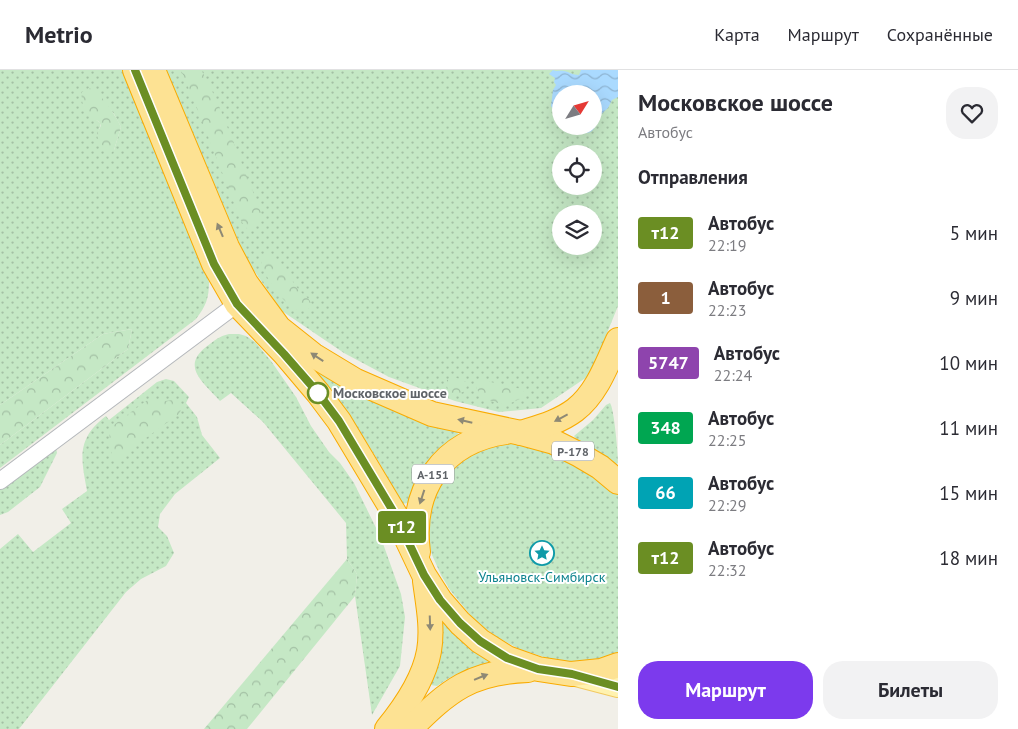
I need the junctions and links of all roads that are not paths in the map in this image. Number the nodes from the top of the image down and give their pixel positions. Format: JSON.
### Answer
{"nodes":[{"id":1,"x":135,"y":70,"type":"edge"},
{"id":2,"x":153,"y":70,"type":"edge"},
{"id":3,"x":237,"y":304,"type":"junction"},
{"id":4,"x":618,"y":340,"type":"edge"},
{"id":5,"x":517,"y":432,"type":"junction"},
{"id":6,"x":0,"y":481,"type":"edge"},
{"id":7,"x":618,"y":482,"type":"edge"},
{"id":8,"x":422,"y":569,"type":"junction"},
{"id":9,"x":618,"y":665,"type":"edge"},
{"id":10,"x":538,"y":669,"type":"junction"},
{"id":11,"x":572,"y":674,"type":"junction"},
{"id":12,"x":618,"y":687,"type":"edge"},
{"id":13,"x":387,"y":729,"type":"edge"},
{"id":14,"x":410,"y":729,"type":"edge"}],
"edges":[{"from":1,"to":3,"type":"highway"},
{"from":5,"to":2,"type":"highway","number":"Р-178","one_way":true},
{"from":3,"to":6,"type":"street"},
{"from":3,"to":8,"type":"highway"},
{"from":4,"to":5,"type":"highway","number":"А-151","one_way":true},
{"from":5,"to":7,"type":"highway","number":"Р-178"},
{"from":5,"to":8,"type":"highway","number":"А-151","one_way":true},
{"from":8,"to":10,"type":"highway"},
{"from":8,"to":13,"type":"highway","number":"А-151","one_way":true},
{"from":9,"to":11,"type":"highway"},
{"from":10,"to":11,"type":"highway"},
{"from":14,"to":10,"type":"highway","one_way":true},
{"from":11,"to":12,"type":"main road"}]}
